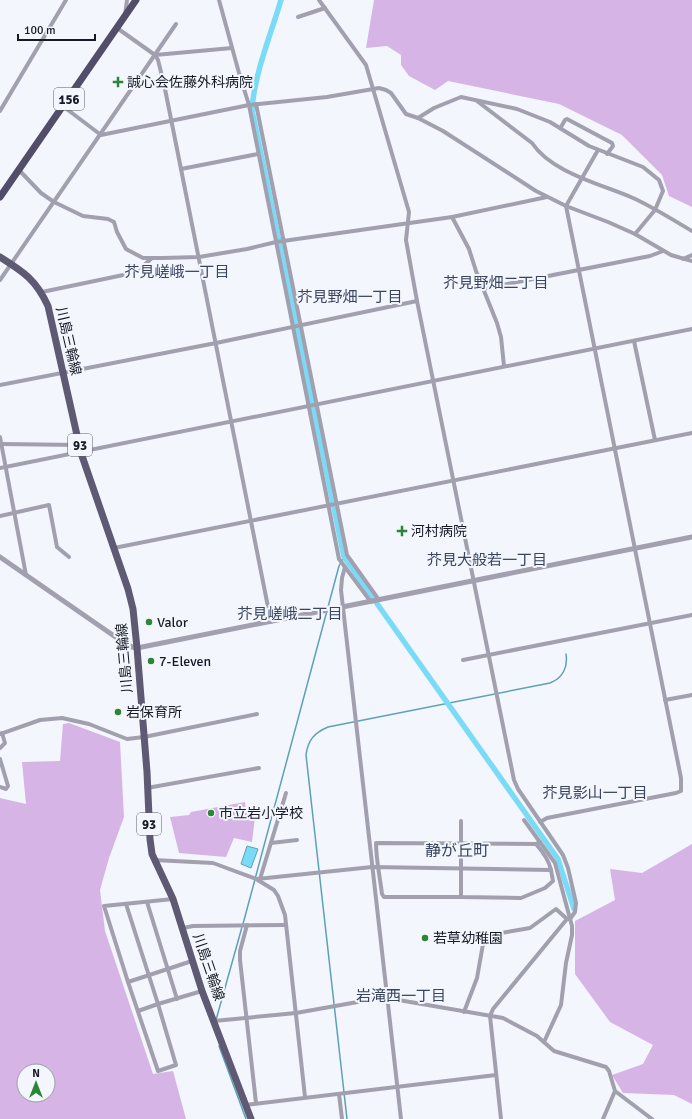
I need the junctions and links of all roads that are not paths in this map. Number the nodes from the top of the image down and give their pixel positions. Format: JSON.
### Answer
{"nodes":[{"id":1,"x":66,"y":0,"type":"edge"},
{"id":2,"x":127,"y":0,"type":"edge"},
{"id":3,"x":136,"y":0,"type":"edge"},
{"id":4,"x":219,"y":0,"type":"edge"},
{"id":5,"x":319,"y":0,"type":"edge"},
{"id":6,"x":325,"y":8,"type":"junction"},
{"id":7,"x":124,"y":17,"type":"junction"},
{"id":8,"x":298,"y":17,"type":"dead end"},
{"id":9,"x":176,"y":24,"type":"dead end"},
{"id":10,"x":117,"y":28,"type":"junction"},
{"id":11,"x":232,"y":48,"type":"junction"},
{"id":12,"x":155,"y":55,"type":"junction"},
{"id":13,"x":373,"y":89,"type":"junction"},
{"id":14,"x":476,"y":100,"type":"junction"},
{"id":15,"x":256,"y":104,"type":"junction"},
{"id":16,"x":249,"y":105,"type":"junction"},
{"id":17,"x":64,"y":107,"type":"junction"},
{"id":18,"x":0,"y":111,"type":"edge"},
{"id":19,"x":418,"y":118,"type":"junction"},
{"id":20,"x":171,"y":120,"type":"junction"},
{"id":21,"x":561,"y":127,"type":"junction"},
{"id":22,"x":101,"y":135,"type":"junction"},
{"id":23,"x":598,"y":150,"type":"junction"},
{"id":24,"x":258,"y":154,"type":"junction"},
{"id":25,"x":607,"y":154,"type":"junction"},
{"id":26,"x":269,"y":164,"type":"junction"},
{"id":27,"x":260,"y":166,"type":"junction"},
{"id":28,"x":181,"y":169,"type":"junction"},
{"id":29,"x":19,"y":170,"type":"junction"},
{"id":30,"x":582,"y":178,"type":"junction"},
{"id":31,"x":0,"y":197,"type":"edge"},
{"id":32,"x":547,"y":197,"type":"junction"},
{"id":33,"x":54,"y":202,"type":"junction"},
{"id":34,"x":566,"y":206,"type":"junction"},
{"id":35,"x":655,"y":210,"type":"junction"},
{"id":36,"x":452,"y":217,"type":"junction"},
{"id":37,"x":408,"y":224,"type":"junction"},
{"id":38,"x":692,"y":231,"type":"edge"},
{"id":39,"x":635,"y":234,"type":"junction"},
{"id":40,"x":284,"y":241,"type":"junction"},
{"id":41,"x":276,"y":242,"type":"junction"},
{"id":42,"x":663,"y":251,"type":"junction"},
{"id":43,"x":692,"y":255,"type":"edge"},
{"id":44,"x":0,"y":257,"type":"edge"},
{"id":45,"x":199,"y":257,"type":"junction"},
{"id":46,"x":152,"y":258,"type":"junction"},
{"id":47,"x":683,"y":259,"type":"junction"},
{"id":48,"x":692,"y":261,"type":"edge"},
{"id":49,"x":11,"y":264,"type":"junction"},
{"id":50,"x":578,"y":269,"type":"junction"},
{"id":51,"x":0,"y":280,"type":"edge"},
{"id":52,"x":482,"y":289,"type":"junction"},
{"id":53,"x":42,"y":292,"type":"junction"},
{"id":54,"x":417,"y":301,"type":"junction"},
{"id":55,"x":301,"y":325,"type":"junction"},
{"id":56,"x":292,"y":327,"type":"junction"},
{"id":57,"x":692,"y":329,"type":"edge"},
{"id":58,"x":634,"y":341,"type":"junction"},
{"id":59,"x":216,"y":343,"type":"junction"},
{"id":60,"x":595,"y":348,"type":"junction"},
{"id":61,"x":504,"y":366,"type":"junction"},
{"id":62,"x":63,"y":373,"type":"junction"},
{"id":63,"x":434,"y":381,"type":"junction"},
{"id":64,"x":0,"y":385,"type":"edge"},
{"id":65,"x":317,"y":404,"type":"junction"},
{"id":66,"x":308,"y":406,"type":"junction"},
{"id":67,"x":231,"y":422,"type":"junction"},
{"id":68,"x":692,"y":433,"type":"edge"},
{"id":69,"x":655,"y":440,"type":"junction"},
{"id":70,"x":1,"y":441,"type":"edge"},
{"id":71,"x":80,"y":445,"type":"junction"},
{"id":72,"x":614,"y":448,"type":"junction"},
{"id":73,"x":81,"y":453,"type":"junction"},
{"id":74,"x":6,"y":467,"type":"junction"},
{"id":75,"x":0,"y":468,"type":"edge"},
{"id":76,"x":454,"y":480,"type":"junction"},
{"id":77,"x":337,"y":505,"type":"junction"},
{"id":78,"x":329,"y":506,"type":"junction"},
{"id":79,"x":15,"y":513,"type":"junction"},
{"id":80,"x":0,"y":516,"type":"edge"},
{"id":81,"x":252,"y":522,"type":"junction"},
{"id":82,"x":692,"y":537,"type":"edge"},
{"id":83,"x":114,"y":548,"type":"junction"},
{"id":84,"x":634,"y":549,"type":"junction"},
{"id":85,"x":0,"y":557,"type":"edge"},
{"id":86,"x":69,"y":557,"type":"dead end"},
{"id":87,"x":345,"y":567,"type":"junction"},
{"id":88,"x":26,"y":575,"type":"junction"},
{"id":89,"x":474,"y":582,"type":"junction"},
{"id":90,"x":379,"y":600,"type":"junction"},
{"id":91,"x":370,"y":602,"type":"junction"},
{"id":92,"x":343,"y":607,"type":"junction"},
{"id":93,"x":692,"y":615,"type":"edge"},
{"id":94,"x":271,"y":622,"type":"junction"},
{"id":95,"x":649,"y":623,"type":"junction"},
{"id":96,"x":137,"y":648,"type":"junction"},
{"id":97,"x":488,"y":656,"type":"junction"},
{"id":98,"x":464,"y":660,"type":"dead end"},
{"id":99,"x":692,"y":695,"type":"edge"},
{"id":100,"x":666,"y":700,"type":"junction"},
{"id":101,"x":257,"y":714,"type":"dead end"},
{"id":102,"x":1,"y":734,"type":"edge"},
{"id":103,"x":144,"y":737,"type":"junction"},
{"id":104,"x":0,"y":748,"type":"edge"},
{"id":105,"x":0,"y":759,"type":"edge"},
{"id":106,"x":259,"y":768,"type":"dead end"},
{"id":107,"x":0,"y":787,"type":"edge"},
{"id":108,"x":148,"y":788,"type":"junction"},
{"id":109,"x":286,"y":793,"type":"dead end"},
{"id":110,"x":524,"y":820,"type":"dead end"},
{"id":111,"x":461,"y":821,"type":"dead end"},
{"id":112,"x":540,"y":822,"type":"junction"},
{"id":113,"x":297,"y":840,"type":"dead end"},
{"id":114,"x":271,"y":843,"type":"junction"},
{"id":115,"x":538,"y":843,"type":"junction"},
{"id":116,"x":461,"y":844,"type":"junction"},
{"id":117,"x":154,"y":860,"type":"junction"},
{"id":118,"x":372,"y":867,"type":"junction"},
{"id":119,"x":379,"y":868,"type":"junction"},
{"id":120,"x":461,"y":869,"type":"junction"},
{"id":121,"x":551,"y":870,"type":"junction"},
{"id":122,"x":258,"y":879,"type":"junction"},
{"id":123,"x":461,"y":897,"type":"junction"},
{"id":124,"x":173,"y":899,"type":"junction"},
{"id":125,"x":146,"y":902,"type":"junction"},
{"id":126,"x":126,"y":904,"type":"junction"},
{"id":127,"x":568,"y":919,"type":"junction"},
{"id":128,"x":247,"y":925,"type":"junction"},
{"id":129,"x":286,"y":925,"type":"junction"},
{"id":130,"x":183,"y":928,"type":"junction"},
{"id":131,"x":192,"y":961,"type":"junction"},
{"id":132,"x":168,"y":969,"type":"junction"},
{"id":133,"x":148,"y":976,"type":"junction"},
{"id":134,"x":128,"y":982,"type":"junction"},
{"id":135,"x":202,"y":991,"type":"junction"},
{"id":136,"x":387,"y":998,"type":"junction"},
{"id":137,"x":177,"y":999,"type":"junction"},
{"id":138,"x":158,"y":1004,"type":"junction"},
{"id":139,"x":138,"y":1010,"type":"junction"},
{"id":140,"x":464,"y":1012,"type":"junction"},
{"id":141,"x":296,"y":1013,"type":"junction"},
{"id":142,"x":490,"y":1016,"type":"junction"},
{"id":143,"x":246,"y":1019,"type":"junction"},
{"id":144,"x":214,"y":1021,"type":"junction"},
{"id":145,"x":544,"y":1042,"type":"junction"},
{"id":146,"x":496,"y":1076,"type":"junction"},
{"id":147,"x":397,"y":1087,"type":"junction"},
{"id":148,"x":616,"y":1091,"type":"junction"},
{"id":149,"x":340,"y":1093,"type":"junction"},
{"id":150,"x":305,"y":1097,"type":"junction"},
{"id":151,"x":256,"y":1103,"type":"junction"},
{"id":152,"x":245,"y":1105,"type":"junction"},
{"id":153,"x":251,"y":1119,"type":"edge"},
{"id":154,"x":342,"y":1119,"type":"edge"},
{"id":155,"x":401,"y":1119,"type":"edge"},
{"id":156,"x":501,"y":1119,"type":"edge"},
{"id":157,"x":603,"y":1119,"type":"edge"},
{"id":158,"x":652,"y":1119,"type":"edge"}],
"edges":[{"from":1,"to":18,"type":"street"},
{"from":2,"to":7,"type":"street"},
{"from":3,"to":7,"type":"highway","number":"156"},
{"from":4,"to":11,"type":"street"},
{"from":5,"to":6,"type":"street"},
{"from":6,"to":8,"type":"street"},
{"from":6,"to":13,"type":"street"},
{"from":7,"to":10,"type":"highway","number":"156"},
{"from":9,"to":12,"type":"street"},
{"from":10,"to":12,"type":"street"},
{"from":10,"to":17,"type":"highway","number":"156"},
{"from":11,"to":12,"type":"street"},
{"from":11,"to":16,"type":"street"},
{"from":12,"to":20,"type":"street"},
{"from":12,"to":22,"type":"street"},
{"from":13,"to":15,"type":"street"},
{"from":13,"to":19,"type":"street"},
{"from":13,"to":37,"type":"street"},
{"from":14,"to":19,"type":"street"},
{"from":14,"to":21,"type":"street"},
{"from":14,"to":30,"type":"street"},
{"from":15,"to":16,"type":"street"},
{"from":15,"to":26,"type":"street"},
{"from":16,"to":20,"type":"street"},
{"from":16,"to":24,"type":"street"},
{"from":17,"to":22,"type":"street"},
{"from":17,"to":29,"type":"highway","number":"156"},
{"from":19,"to":32,"type":"street"},
{"from":20,"to":22,"type":"street"},
{"from":20,"to":28,"type":"street"},
{"from":21,"to":23,"type":"street"},
{"from":21,"to":25,"type":"street"},
{"from":22,"to":33,"type":"street"},
{"from":23,"to":25,"type":"street"},
{"from":23,"to":30,"type":"street"},
{"from":24,"to":27,"type":"street"},
{"from":24,"to":28,"type":"street"},
{"from":25,"to":35,"type":"street"},
{"from":26,"to":27,"type":"street"},
{"from":26,"to":40,"type":"street"},
{"from":27,"to":41,"type":"street"},
{"from":28,"to":45,"type":"street"},
{"from":29,"to":31,"type":"highway","number":"156"},
{"from":29,"to":33,"type":"street"},
{"from":30,"to":34,"type":"street"},
{"from":30,"to":35,"type":"street"},
{"from":32,"to":34,"type":"street"},
{"from":32,"to":36,"type":"street"},
{"from":33,"to":46,"type":"street"},
{"from":33,"to":49,"type":"street"},
{"from":34,"to":39,"type":"street"},
{"from":34,"to":50,"type":"street"},
{"from":35,"to":38,"type":"street"},
{"from":35,"to":39,"type":"street"},
{"from":36,"to":37,"type":"street"},
{"from":36,"to":52,"type":"street"},
{"from":37,"to":40,"type":"street"},
{"from":37,"to":54,"type":"street"},
{"from":39,"to":42,"type":"street"},
{"from":40,"to":41,"type":"street"},
{"from":40,"to":55,"type":"street"},
{"from":41,"to":45,"type":"street"},
{"from":41,"to":56,"type":"street"},
{"from":42,"to":47,"type":"street"},
{"from":42,"to":50,"type":"street"},
{"from":43,"to":47,"type":"street"},
{"from":44,"to":49,"type":"main road","name":"川島三輪線","number":"93"},
{"from":45,"to":46,"type":"street"},
{"from":45,"to":59,"type":"street"},
{"from":46,"to":53,"type":"street"},
{"from":47,"to":48,"type":"street"},
{"from":49,"to":51,"type":"street"},
{"from":49,"to":53,"type":"main road","name":"川島三輪線","number":"93"},
{"from":50,"to":52,"type":"street"},
{"from":50,"to":60,"type":"street"},
{"from":52,"to":61,"type":"street"},
{"from":53,"to":62,"type":"main road","name":"川島三輪線","number":"93"},
{"from":54,"to":55,"type":"street"},
{"from":54,"to":63,"type":"street"},
{"from":55,"to":56,"type":"street"},
{"from":55,"to":65,"type":"street"},
{"from":56,"to":59,"type":"street"},
{"from":56,"to":66,"type":"street"},
{"from":57,"to":58,"type":"street"},
{"from":58,"to":60,"type":"street"},
{"from":58,"to":69,"type":"street"},
{"from":59,"to":62,"type":"street"},
{"from":59,"to":67,"type":"street"},
{"from":60,"to":61,"type":"street"},
{"from":60,"to":72,"type":"street"},
{"from":61,"to":63,"type":"street"},
{"from":62,"to":64,"type":"street"},
{"from":62,"to":71,"type":"main road","name":"川島三輪線","number":"93"},
{"from":63,"to":65,"type":"street"},
{"from":63,"to":76,"type":"street"},
{"from":65,"to":66,"type":"street"},
{"from":65,"to":77,"type":"street"},
{"from":66,"to":67,"type":"street"},
{"from":66,"to":78,"type":"street"},
{"from":67,"to":73,"type":"street"},
{"from":67,"to":81,"type":"street"},
{"from":68,"to":69,"type":"street"},
{"from":69,"to":72,"type":"street"},
{"from":70,"to":71,"type":"street"},
{"from":70,"to":74,"type":"street"},
{"from":71,"to":73,"type":"main road","name":"川島三輪線","number":"93"},
{"from":72,"to":76,"type":"street"},
{"from":72,"to":84,"type":"street"},
{"from":73,"to":74,"type":"street"},
{"from":73,"to":83,"type":"main road","name":"川島三輪線","number":"93"},
{"from":74,"to":75,"type":"street"},
{"from":74,"to":79,"type":"street"},
{"from":76,"to":77,"type":"street"},
{"from":76,"to":89,"type":"street"},
{"from":77,"to":78,"type":"street"},
{"from":77,"to":90,"type":"street"},
{"from":78,"to":81,"type":"street"},
{"from":78,"to":87,"type":"street"},
{"from":79,"to":80,"type":"street"},
{"from":79,"to":86,"type":"street"},
{"from":79,"to":88,"type":"street"},
{"from":81,"to":83,"type":"street"},
{"from":81,"to":94,"type":"street"},
{"from":82,"to":84,"type":"street"},
{"from":83,"to":96,"type":"main road","name":"川島三輪線","number":"93"},
{"from":84,"to":89,"type":"street"},
{"from":84,"to":95,"type":"street"},
{"from":85,"to":88,"type":"street"},
{"from":87,"to":91,"type":"street"},
{"from":87,"to":92,"type":"street"},
{"from":88,"to":96,"type":"street"},
{"from":89,"to":90,"type":"street"},
{"from":89,"to":97,"type":"street"},
{"from":90,"to":91,"type":"street"},
{"from":91,"to":92,"type":"street"},
{"from":92,"to":94,"type":"street"},
{"from":92,"to":118,"type":"street"},
{"from":93,"to":95,"type":"street"},
{"from":94,"to":96,"type":"street"},
{"from":95,"to":97,"type":"street"},
{"from":95,"to":100,"type":"street"},
{"from":96,"to":103,"type":"main road","name":"川島三輪線","number":"93"},
{"from":97,"to":98,"type":"street"},
{"from":97,"to":112,"type":"street"},
{"from":99,"to":100,"type":"street"},
{"from":100,"to":112,"type":"street"},
{"from":101,"to":103,"type":"street"},
{"from":102,"to":103,"type":"street"},
{"from":102,"to":104,"type":"street"},
{"from":103,"to":108,"type":"main road","name":"川島三輪線","number":"93"},
{"from":105,"to":107,"type":"street"},
{"from":106,"to":108,"type":"street"},
{"from":108,"to":117,"type":"main road","name":"川島三輪線","number":"93"},
{"from":109,"to":114,"type":"street"},
{"from":110,"to":115,"type":"street"},
{"from":111,"to":116,"type":"street"},
{"from":112,"to":127,"type":"street"},
{"from":113,"to":114,"type":"street"},
{"from":114,"to":122,"type":"street"},
{"from":115,"to":116,"type":"street"},
{"from":115,"to":121,"type":"street"},
{"from":115,"to":127,"type":"street"},
{"from":116,"to":119,"type":"street"},
{"from":116,"to":120,"type":"street"},
{"from":117,"to":122,"type":"street"},
{"from":117,"to":124,"type":"main road","name":"川島三輪線","number":"93"},
{"from":118,"to":119,"type":"street"},
{"from":118,"to":122,"type":"street"},
{"from":118,"to":136,"type":"street"},
{"from":119,"to":120,"type":"street"},
{"from":119,"to":123,"type":"street"},
{"from":120,"to":121,"type":"street"},
{"from":120,"to":123,"type":"street"},
{"from":121,"to":123,"type":"street"},
{"from":122,"to":129,"type":"street"},
{"from":124,"to":125,"type":"street"},
{"from":124,"to":130,"type":"main road","name":"川島三輪線","number":"93"},
{"from":125,"to":126,"type":"street"},
{"from":125,"to":132,"type":"street"},
{"from":126,"to":133,"type":"street"},
{"from":126,"to":134,"type":"street"},
{"from":127,"to":140,"type":"street"},
{"from":127,"to":142,"type":"street"},
{"from":127,"to":145,"type":"street"},
{"from":128,"to":129,"type":"street"},
{"from":128,"to":130,"type":"street"},
{"from":128,"to":143,"type":"street"},
{"from":129,"to":141,"type":"street"},
{"from":130,"to":131,"type":"main road","name":"川島三輪線","number":"93"},
{"from":131,"to":132,"type":"street"},
{"from":131,"to":135,"type":"main road","name":"川島三輪線","number":"93"},
{"from":132,"to":133,"type":"street"},
{"from":132,"to":137,"type":"street"},
{"from":133,"to":134,"type":"street"},
{"from":133,"to":138,"type":"street"},
{"from":134,"to":139,"type":"street"},
{"from":135,"to":137,"type":"street"},
{"from":135,"to":144,"type":"main road","name":"川島三輪線","number":"93"},
{"from":136,"to":140,"type":"street"},
{"from":136,"to":141,"type":"street"},
{"from":136,"to":147,"type":"street"},
{"from":137,"to":138,"type":"street"},
{"from":138,"to":139,"type":"street"},
{"from":138,"to":139,"type":"street"},
{"from":140,"to":142,"type":"street"},
{"from":141,"to":143,"type":"street"},
{"from":141,"to":150,"type":"street"},
{"from":142,"to":145,"type":"street"},
{"from":142,"to":146,"type":"street"},
{"from":143,"to":144,"type":"street"},
{"from":143,"to":151,"type":"street"},
{"from":144,"to":152,"type":"main road","name":"川島三輪線","number":"93"},
{"from":145,"to":148,"type":"street"},
{"from":146,"to":147,"type":"street"},
{"from":146,"to":156,"type":"street"},
{"from":147,"to":149,"type":"street"},
{"from":147,"to":155,"type":"street"},
{"from":148,"to":157,"type":"street"},
{"from":148,"to":158,"type":"street"},
{"from":149,"to":150,"type":"street"},
{"from":149,"to":154,"type":"street"},
{"from":150,"to":151,"type":"street"},
{"from":151,"to":152,"type":"street"},
{"from":152,"to":153,"type":"main road","name":"川島三輪線","number":"93"}]}
